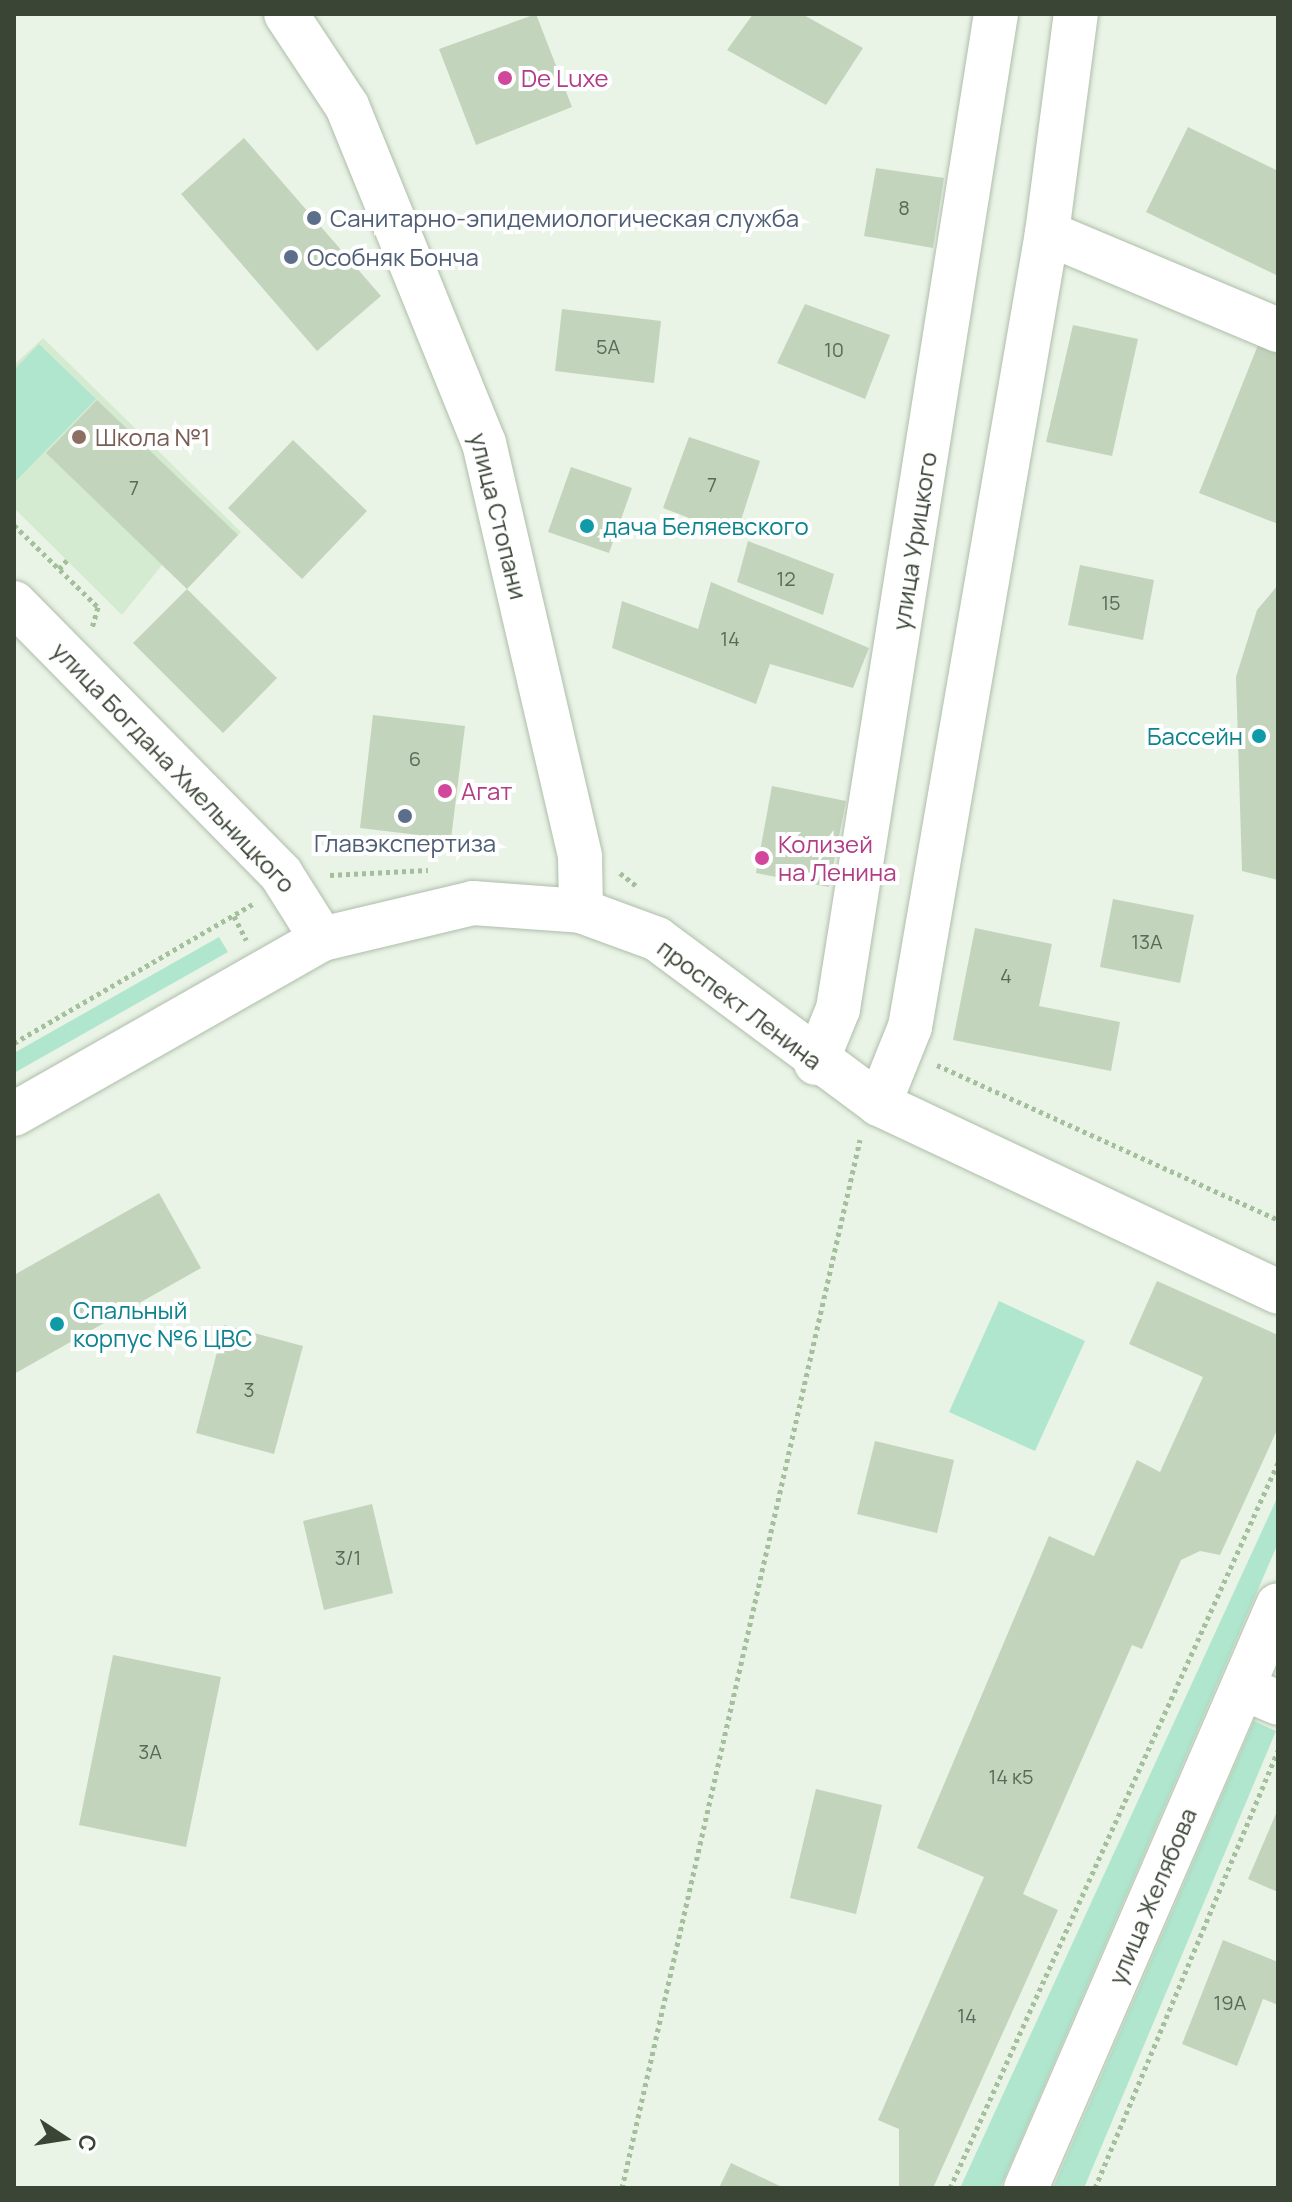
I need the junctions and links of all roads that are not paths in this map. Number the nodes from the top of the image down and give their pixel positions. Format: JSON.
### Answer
{"nodes":[{"id":1,"x":286,"y":14,"type":"edge"},
{"id":2,"x":996,"y":14,"type":"edge"},
{"id":3,"x":1076,"y":14,"type":"edge"},
{"id":4,"x":1047,"y":233,"type":"junction"},
{"id":5,"x":1278,"y":330,"type":"edge"},
{"id":6,"x":14,"y":603,"type":"edge"},
{"id":7,"x":581,"y":911,"type":"junction"},
{"id":8,"x":322,"y":939,"type":"junction"},
{"id":9,"x":816,"y":1063,"type":"junction"},
{"id":10,"x":14,"y":1114,"type":"edge"},
{"id":11,"x":870,"y":1118,"type":"junction"},
{"id":12,"x":1278,"y":1292,"type":"edge"},
{"id":13,"x":1278,"y":1605,"type":"edge"},
{"id":14,"x":1260,"y":1695,"type":"edge"},
{"id":15,"x":1026,"y":2188,"type":"edge"}],
"edges":[{"from":1,"to":7,"type":"street","name":"улица Стопани"},
{"from":2,"to":9,"type":"street","name":"улица Урицкого"},
{"from":3,"to":4,"type":"street"},
{"from":4,"to":5,"type":"street"},
{"from":4,"to":11,"type":"street"},
{"from":6,"to":8,"type":"street","name":"улица Богдана Хмельницкого"},
{"from":7,"to":8,"type":"street","name":"проспект Ленина"},
{"from":7,"to":9,"type":"street","name":"проспект Ленина"},
{"from":8,"to":10,"type":"street","name":"проспект Ленина"},
{"from":9,"to":11,"type":"street","name":"проспект Ленина"},
{"from":11,"to":12,"type":"street","name":"проспект Ленина"},
{"from":13,"to":14,"type":"street","name":"улица Желябова"},
{"from":14,"to":15,"type":"street","name":"улица Желябова"}]}
